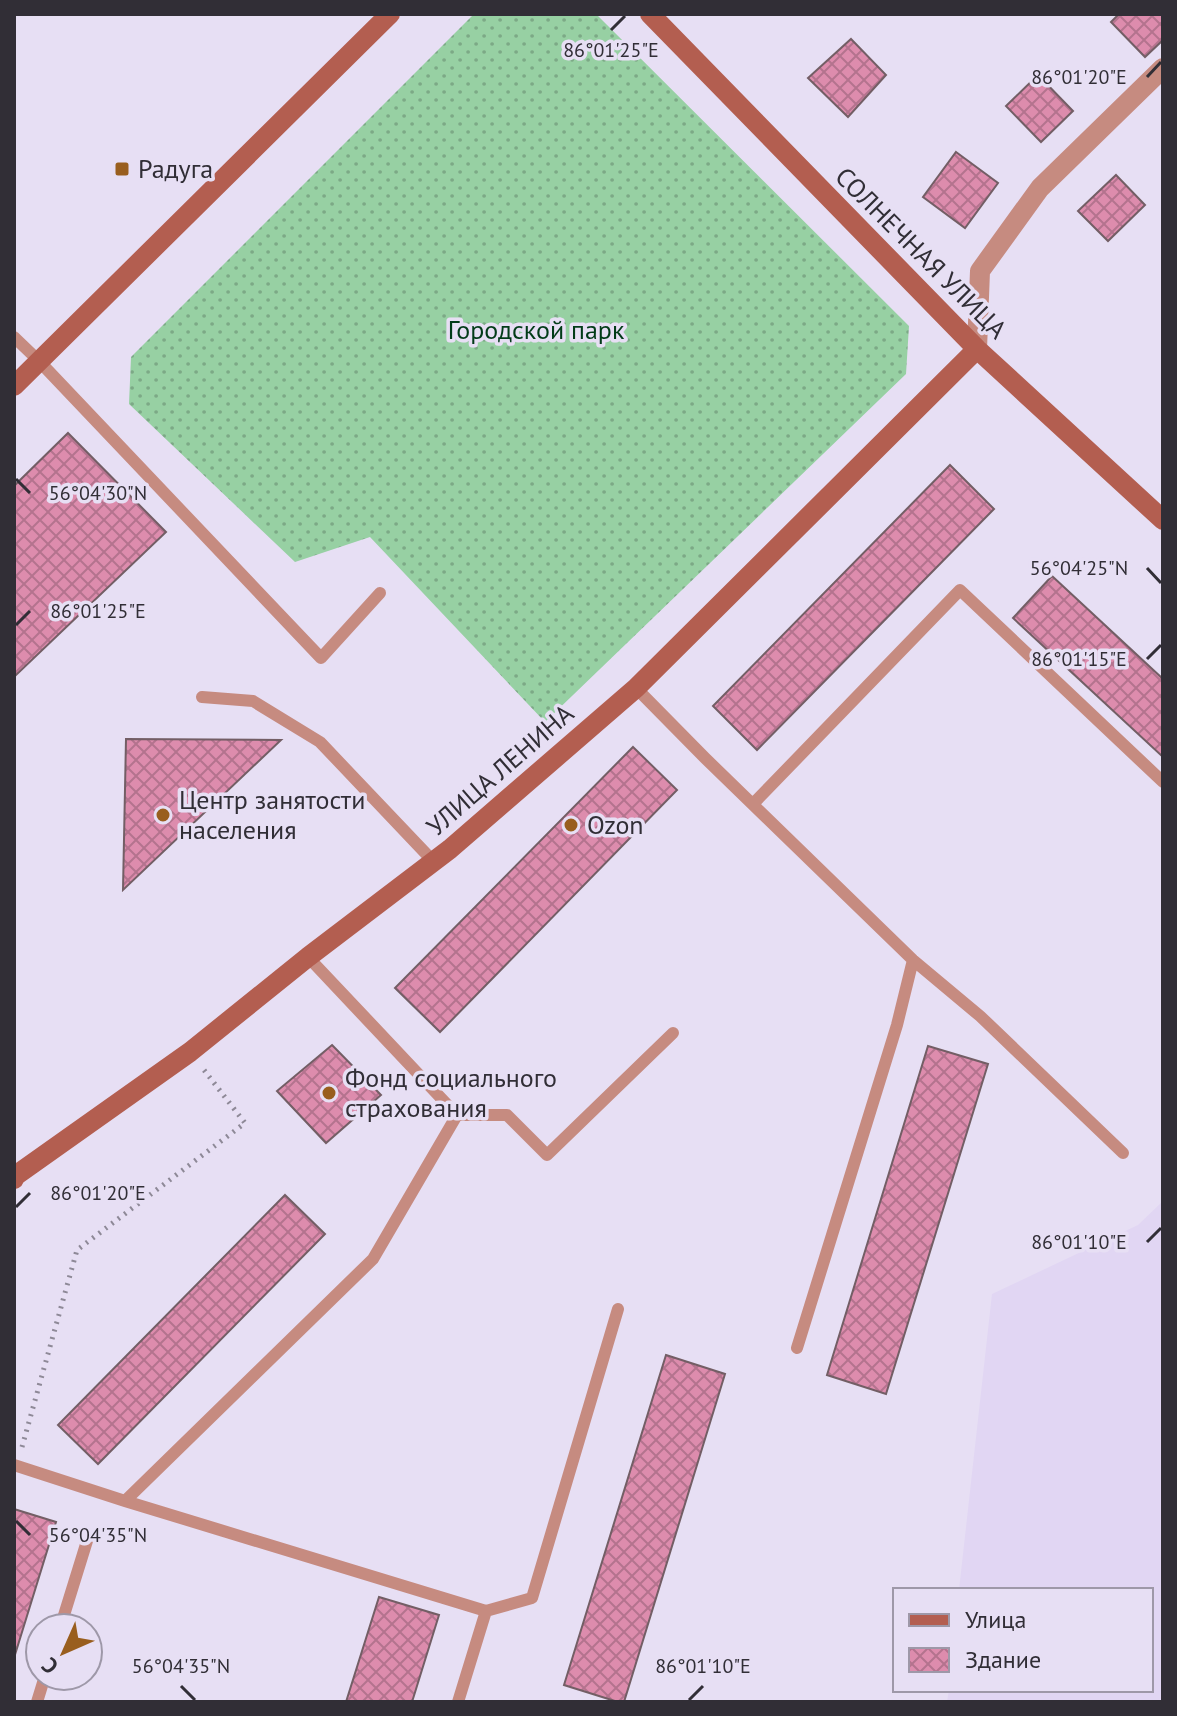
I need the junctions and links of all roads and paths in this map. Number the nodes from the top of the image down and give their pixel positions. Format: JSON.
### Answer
{"nodes":[{"id":1,"x":390,"y":14,"type":"edge"},
{"id":2,"x":650,"y":14,"type":"edge"},
{"id":3,"x":1163,"y":68,"type":"edge"},
{"id":4,"x":14,"y":337,"type":"edge"},
{"id":5,"x":977,"y":349,"type":"junction"},
{"id":6,"x":39,"y":361,"type":"junction"},
{"id":7,"x":14,"y":386,"type":"edge"},
{"id":8,"x":1163,"y":520,"type":"edge"},
{"id":9,"x":380,"y":593,"type":"dead end"},
{"id":10,"x":636,"y":688,"type":"junction"},
{"id":11,"x":202,"y":697,"type":"dead end"},
{"id":12,"x":1163,"y":782,"type":"edge"},
{"id":13,"x":753,"y":804,"type":"junction"},
{"id":14,"x":433,"y":861,"type":"junction"},
{"id":15,"x":308,"y":957,"type":"junction"},
{"id":16,"x":913,"y":960,"type":"junction"},
{"id":17,"x":673,"y":1033,"type":"dead end"},
{"id":18,"x":190,"y":1052,"type":"junction"},
{"id":19,"x":457,"y":1115,"type":"junction"},
{"id":20,"x":1123,"y":1153,"type":"dead end"},
{"id":21,"x":14,"y":1176,"type":"edge"},
{"id":22,"x":618,"y":1309,"type":"dead end"},
{"id":23,"x":797,"y":1348,"type":"dead end"},
{"id":24,"x":16,"y":1465,"type":"edge"},
{"id":25,"x":125,"y":1501,"type":"junction"},
{"id":26,"x":87,"y":1541,"type":"dead end"},
{"id":27,"x":486,"y":1611,"type":"junction"},
{"id":28,"x":65,"y":1612,"type":"edge"},
{"id":29,"x":458,"y":1702,"type":"edge"}],
"edges":[{"from":1,"to":6,"type":"street"},
{"from":2,"to":5,"type":"street","name":"СОЛНЕЧНАЯ УЛИЦА"},
{"from":3,"to":5,"type":"street"},
{"from":4,"to":6,"type":"lane"},
{"from":5,"to":8,"type":"street","name":"СОЛНЕЧНАЯ УЛИЦА"},
{"from":5,"to":10,"type":"street","name":"УЛИЦА ЛЕНИНА"},
{"from":6,"to":7,"type":"street"},
{"from":6,"to":9,"type":"lane"},
{"from":10,"to":13,"type":"lane"},
{"from":10,"to":14,"type":"street","name":"УЛИЦА ЛЕНИНА"},
{"from":11,"to":14,"type":"lane"},
{"from":12,"to":13,"type":"lane"},
{"from":13,"to":16,"type":"lane"},
{"from":14,"to":15,"type":"street","name":"УЛИЦА ЛЕНИНА"},
{"from":15,"to":18,"type":"street","name":"УЛИЦА ЛЕНИНА"},
{"from":15,"to":19,"type":"lane"},
{"from":16,"to":20,"type":"lane"},
{"from":16,"to":23,"type":"lane"},
{"from":17,"to":19,"type":"lane"},
{"from":18,"to":21,"type":"street","name":"УЛИЦА ЛЕНИНА"},
{"from":18,"to":24,"type":"path"},
{"from":19,"to":25,"type":"lane"},
{"from":22,"to":27,"type":"lane"},
{"from":24,"to":25,"type":"lane"},
{"from":25,"to":27,"type":"lane"},
{"from":26,"to":28,"type":"lane"},
{"from":27,"to":29,"type":"lane"}]}
